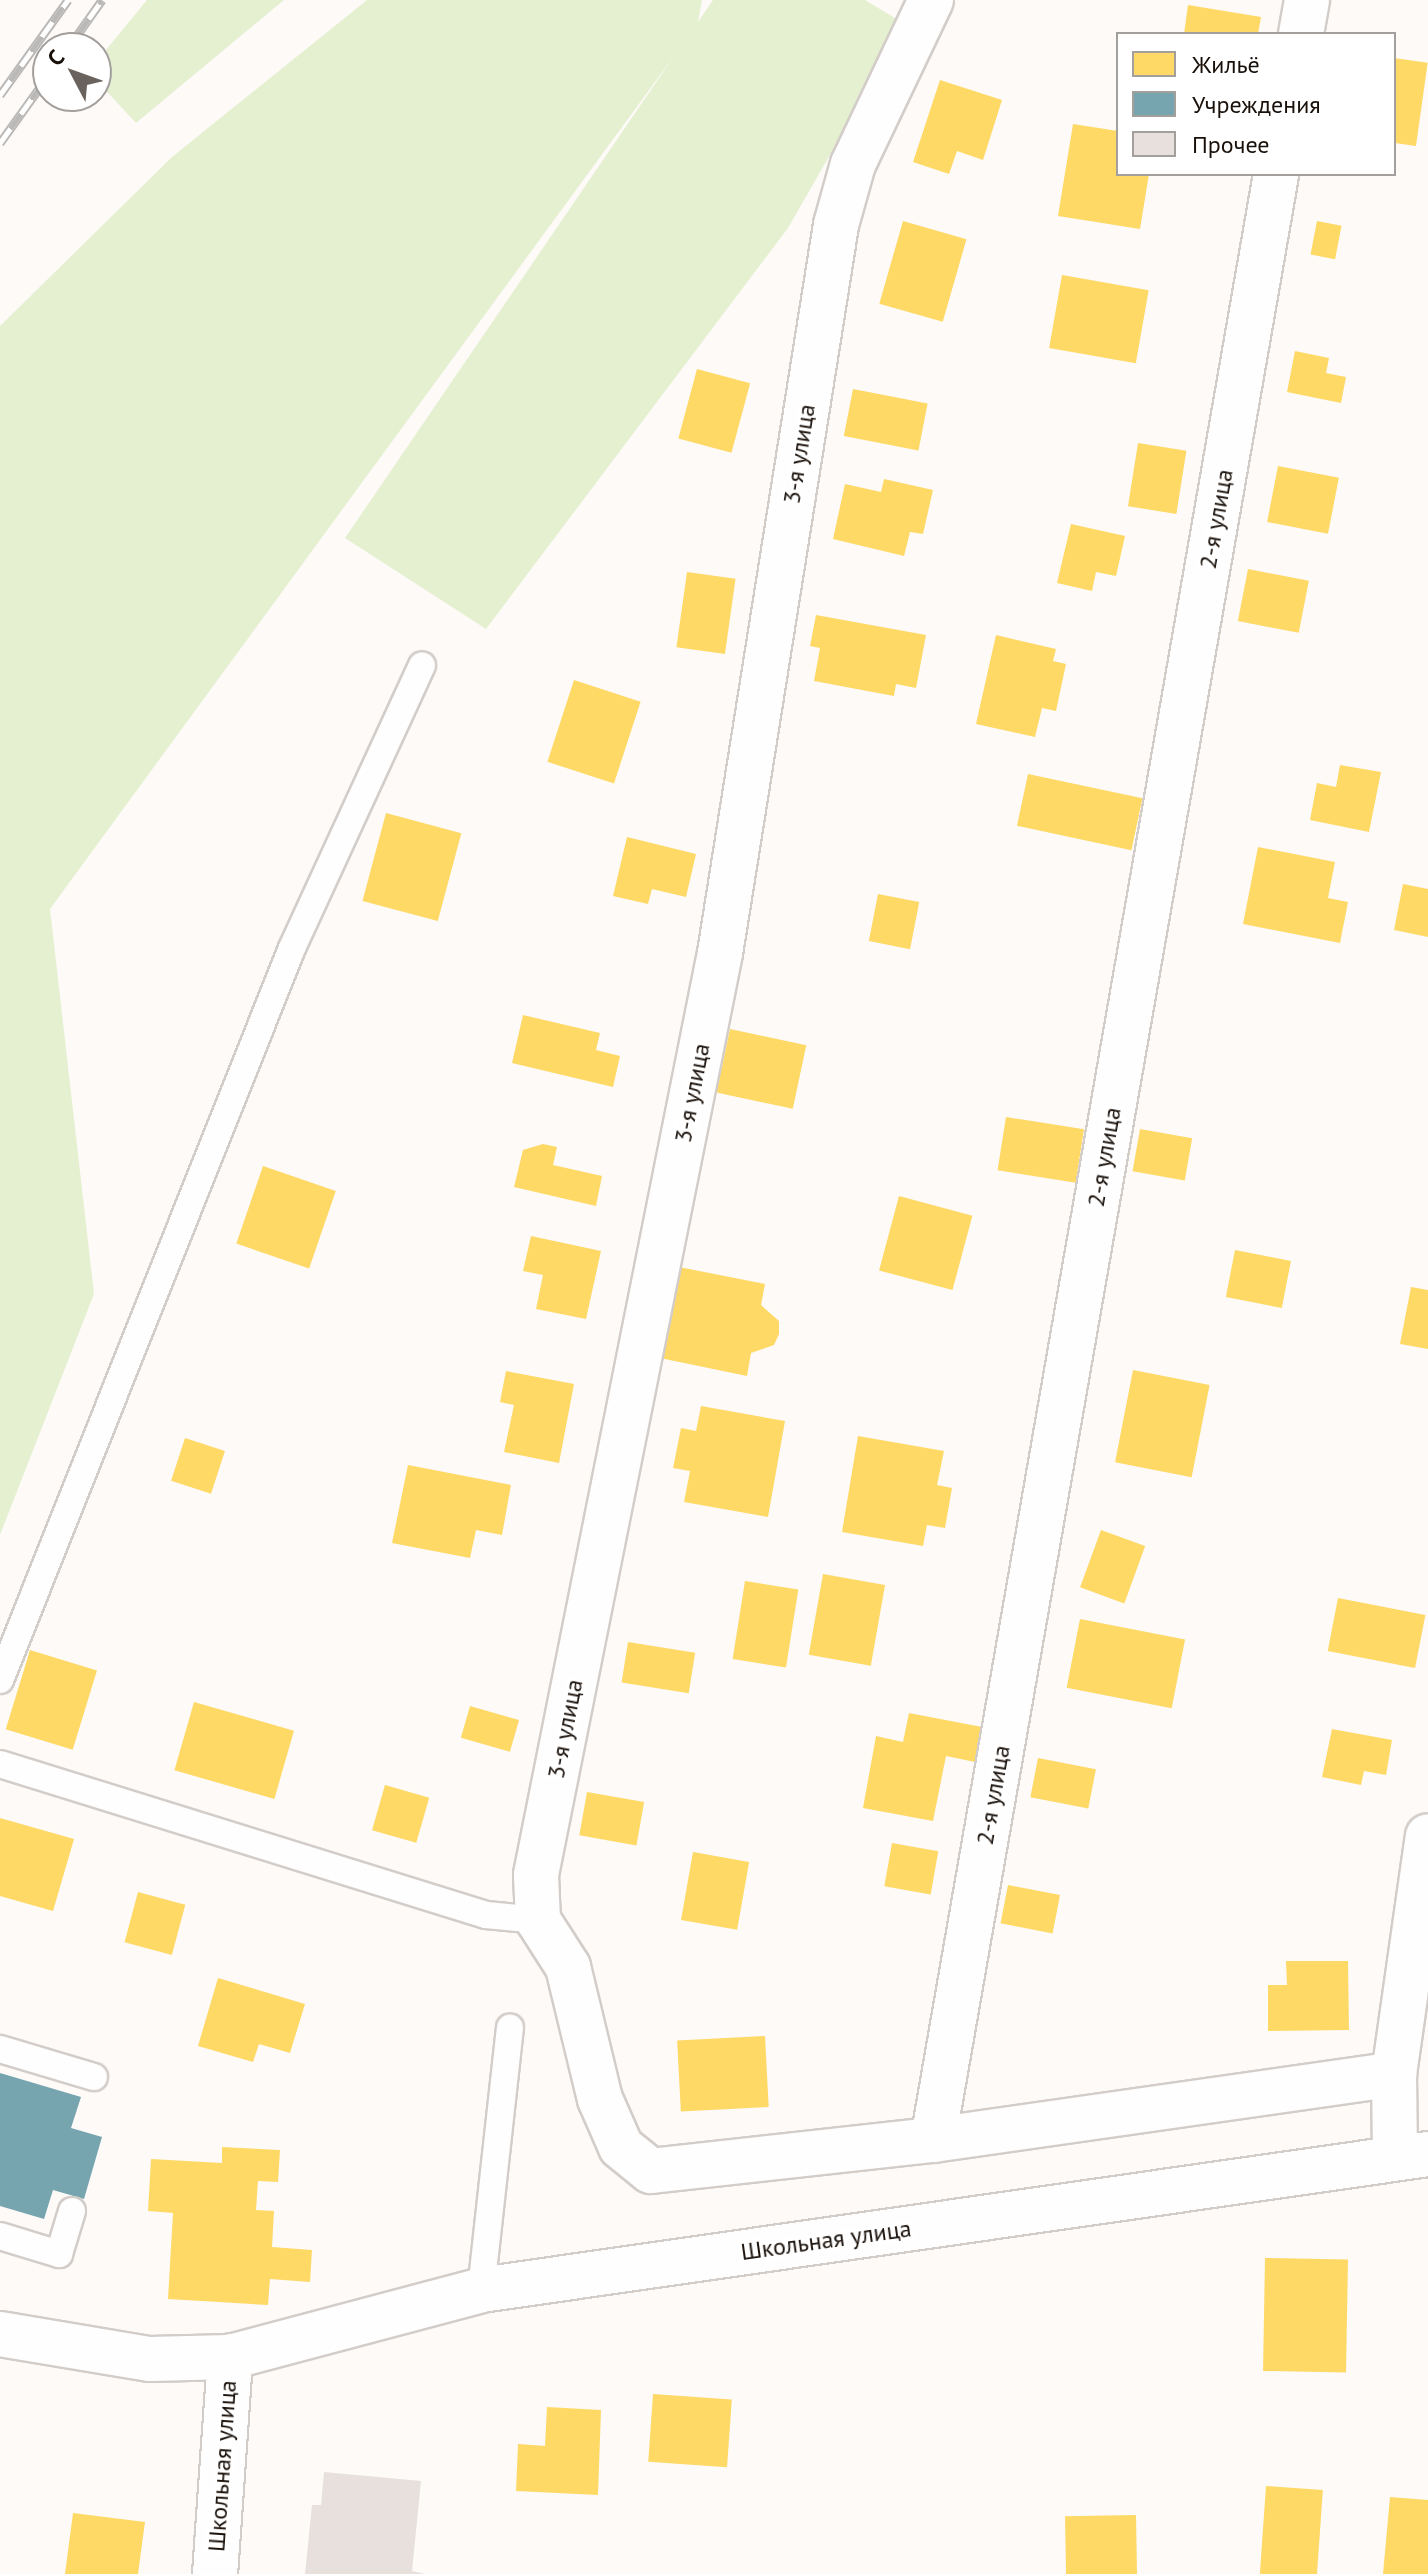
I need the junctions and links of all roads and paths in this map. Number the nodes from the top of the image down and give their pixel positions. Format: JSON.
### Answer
{"nodes":[{"id":1,"x":931,"y":0,"type":"edge"},
{"id":2,"x":1307,"y":0,"type":"edge"},
{"id":3,"x":1301,"y":32,"type":"edge"},
{"id":4,"x":1276,"y":176,"type":"edge"},
{"id":5,"x":422,"y":665,"type":"dead end"},
{"id":6,"x":0,"y":1680,"type":"edge"},
{"id":7,"x":0,"y":1764,"type":"edge"},
{"id":8,"x":1428,"y":1836,"type":"edge"},
{"id":9,"x":538,"y":1920,"type":"junction"},
{"id":10,"x":510,"y":2028,"type":"dead end"},
{"id":11,"x":0,"y":2049,"type":"edge"},
{"id":12,"x":1394,"y":2074,"type":"junction"},
{"id":13,"x":94,"y":2077,"type":"dead end"},
{"id":14,"x":933,"y":2140,"type":"junction"},
{"id":15,"x":1412,"y":2156,"type":"edge"},
{"id":16,"x":72,"y":2211,"type":"dead end"},
{"id":17,"x":0,"y":2236,"type":"edge"},
{"id":18,"x":481,"y":2290,"type":"junction"},
{"id":19,"x":0,"y":2334,"type":"edge"},
{"id":20,"x":230,"y":2357,"type":"junction"},
{"id":21,"x":215,"y":2574,"type":"edge"}],
"edges":[{"from":1,"to":9,"type":"street","name":"3-я улица"},
{"from":2,"to":3,"type":"street"},
{"from":4,"to":14,"type":"street","name":"2-я улица"},
{"from":5,"to":6,"type":"lane"},
{"from":7,"to":9,"type":"lane"},
{"from":8,"to":12,"type":"street"},
{"from":9,"to":14,"type":"street"},
{"from":10,"to":18,"type":"lane"},
{"from":11,"to":13,"type":"lane"},
{"from":12,"to":14,"type":"street"},
{"from":12,"to":15,"type":"street"},
{"from":15,"to":18,"type":"street","name":"Школьная улица"},
{"from":16,"to":17,"type":"lane"},
{"from":18,"to":20,"type":"street","name":"Школьная улица"},
{"from":19,"to":20,"type":"street","name":"Школьная улица"},
{"from":20,"to":21,"type":"street","name":"Школьная улица"}]}
